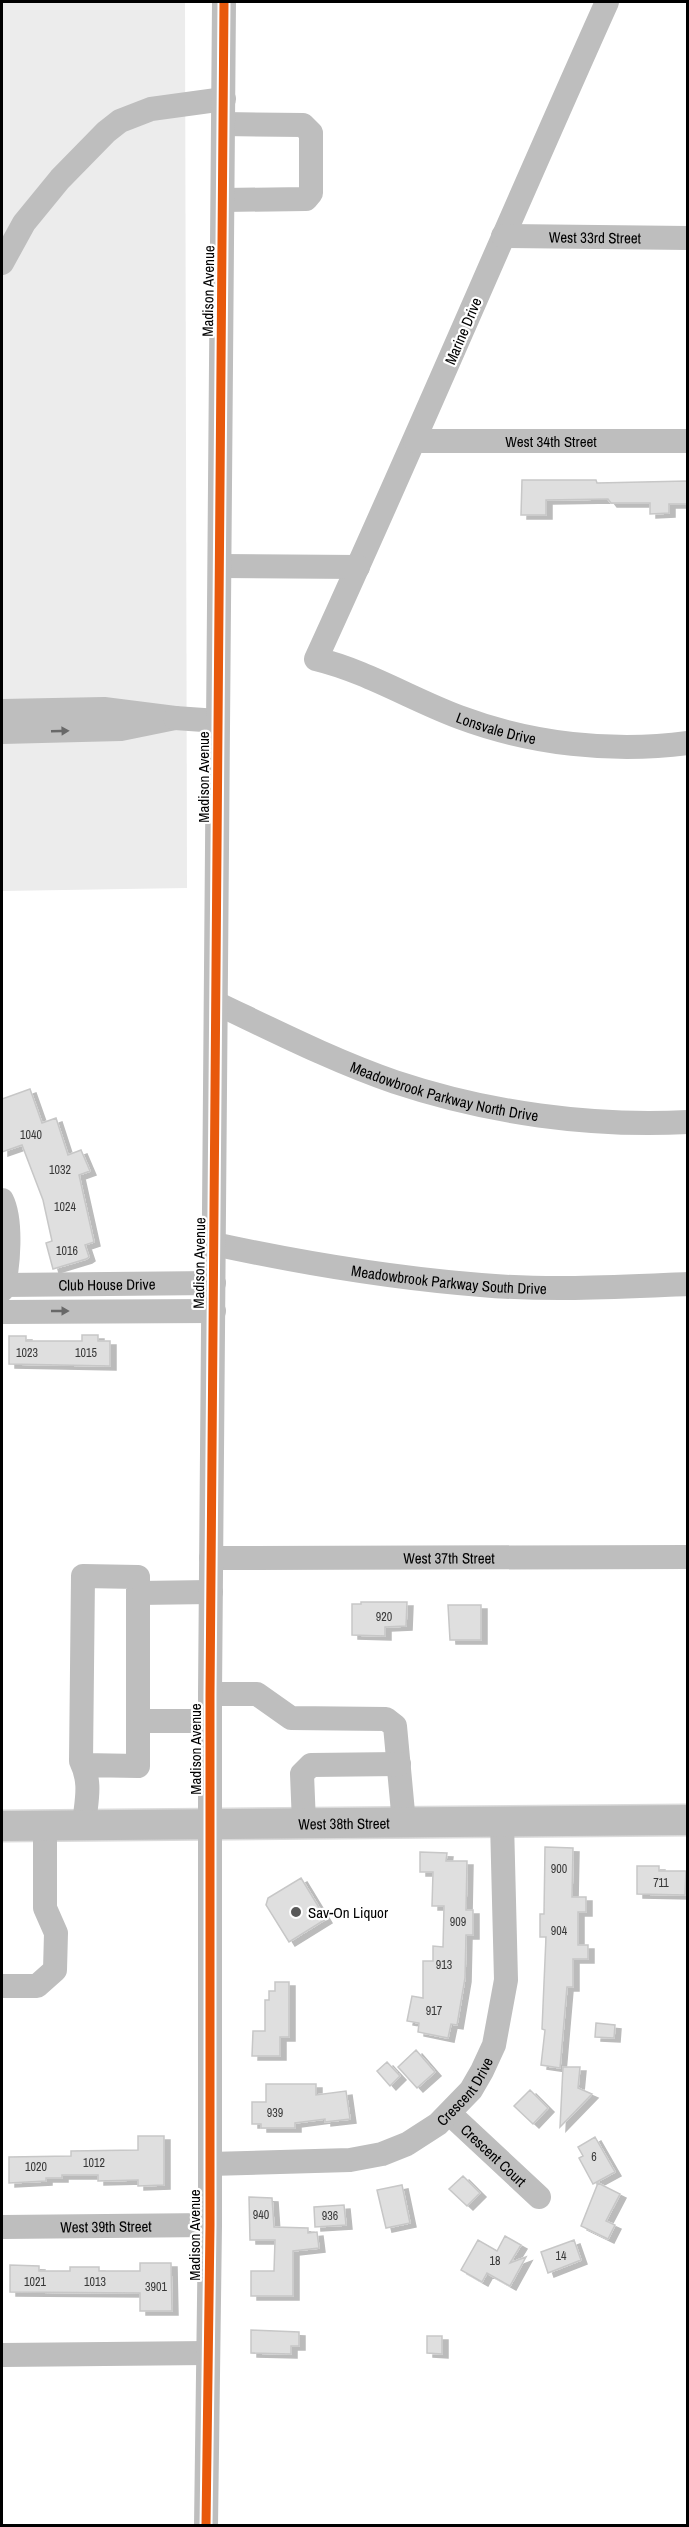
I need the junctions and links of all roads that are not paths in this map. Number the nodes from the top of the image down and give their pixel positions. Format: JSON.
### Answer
{"nodes":[{"id":1,"x":224,"y":2,"type":"edge"},
{"id":2,"x":607,"y":2,"type":"edge"},
{"id":3,"x":224,"y":99,"type":"junction"},
{"id":4,"x":224,"y":124,"type":"junction"},
{"id":5,"x":224,"y":200,"type":"junction"},
{"id":6,"x":503,"y":236,"type":"junction"},
{"id":7,"x":687,"y":238,"type":"edge"},
{"id":8,"x":2,"y":263,"type":"edge"},
{"id":9,"x":416,"y":441,"type":"junction"},
{"id":10,"x":687,"y":441,"type":"edge"},
{"id":11,"x":220,"y":566,"type":"junction"},
{"id":12,"x":358,"y":567,"type":"junction"},
{"id":13,"x":316,"y":659,"type":"joint"},
{"id":14,"x":2,"y":711,"type":"edge"},
{"id":15,"x":175,"y":718,"type":"junction"},
{"id":16,"x":218,"y":721,"type":"junction"},
{"id":17,"x":2,"y":732,"type":"edge"},
{"id":18,"x":687,"y":743,"type":"edge"},
{"id":19,"x":216,"y":1003,"type":"junction"},
{"id":20,"x":687,"y":1122,"type":"edge"},
{"id":21,"x":2,"y":1200,"type":"edge"},
{"id":22,"x":214,"y":1244,"type":"junction"},
{"id":23,"x":214,"y":1282,"type":"junction"},
{"id":24,"x":687,"y":1284,"type":"edge"},
{"id":25,"x":2,"y":1287,"type":"edge"},
{"id":26,"x":214,"y":1311,"type":"junction"},
{"id":27,"x":2,"y":1312,"type":"edge"},
{"id":28,"x":687,"y":1557,"type":"edge"},
{"id":29,"x":211,"y":1558,"type":"junction"},
{"id":30,"x":211,"y":1592,"type":"junction"},
{"id":31,"x":138,"y":1593,"type":"junction"},
{"id":32,"x":210,"y":1694,"type":"junction"},
{"id":33,"x":210,"y":1720,"type":"junction"},
{"id":34,"x":138,"y":1721,"type":"junction"},
{"id":35,"x":399,"y":1764,"type":"junction"},
{"id":36,"x":84,"y":1765,"type":"junction"},
{"id":37,"x":687,"y":1820,"type":"edge"},
{"id":38,"x":502,"y":1822,"type":"junction"},
{"id":39,"x":303,"y":1823,"type":"junction"},
{"id":40,"x":405,"y":1823,"type":"junction"},
{"id":41,"x":210,"y":1824,"type":"junction"},
{"id":42,"x":84,"y":1825,"type":"junction"},
{"id":43,"x":2,"y":1826,"type":"edge"},
{"id":44,"x":45,"y":1826,"type":"junction"},
{"id":45,"x":2,"y":1986,"type":"edge"},
{"id":46,"x":450,"y":2114,"type":"junction"},
{"id":47,"x":210,"y":2164,"type":"junction"},
{"id":48,"x":538,"y":2197,"type":"dead end"},
{"id":49,"x":210,"y":2225,"type":"junction"},
{"id":50,"x":2,"y":2227,"type":"edge"},
{"id":51,"x":208,"y":2353,"type":"junction"},
{"id":52,"x":2,"y":2355,"type":"edge"},
{"id":53,"x":206,"y":2526,"type":"edge"}],
"edges":[{"from":1,"to":3,"type":"street","name":"Madison Avenue"},
{"from":2,"to":6,"type":"street","name":"Marine Drive"},
{"from":3,"to":4,"type":"street","name":"Madison Avenue"},
{"from":3,"to":8,"type":"street"},
{"from":4,"to":5,"type":"street","name":"Madison Avenue"},
{"from":4,"to":5,"type":"street"},
{"from":5,"to":11,"type":"street","name":"Madison Avenue"},
{"from":6,"to":7,"type":"street","name":"West 33rd Street"},
{"from":6,"to":9,"type":"street","name":"Marine Drive"},
{"from":9,"to":10,"type":"street","name":"West 34th Street"},
{"from":9,"to":12,"type":"street","name":"Marine Drive"},
{"from":11,"to":12,"type":"street"},
{"from":11,"to":16,"type":"street","name":"Madison Avenue"},
{"from":12,"to":13,"type":"street","name":"Marine Drive"},
{"from":13,"to":18,"type":"street","name":"Lonsvale Drive"},
{"from":14,"to":15,"type":"street"},
{"from":15,"to":16,"type":"street"},
{"from":17,"to":15,"type":"street","one_way":true},
{"from":16,"to":19,"type":"street","name":"Madison Avenue"},
{"from":19,"to":20,"type":"street","name":"Meadowbrook Parkway North Drive"},
{"from":19,"to":22,"type":"street","name":"Madison Avenue"},
{"from":21,"to":25,"type":"street"},
{"from":22,"to":23,"type":"street","name":"Madison Avenue"},
{"from":22,"to":24,"type":"street","name":"Meadowbrook Parkway South Drive"},
{"from":23,"to":25,"type":"street","name":"Club House Drive"},
{"from":23,"to":26,"type":"street","name":"Madison Avenue"},
{"from":27,"to":26,"type":"street","name":"Club House Drive","one_way":true},
{"from":26,"to":29,"type":"street","name":"Madison Avenue"},
{"from":28,"to":29,"type":"street","name":"West 37th Street"},
{"from":29,"to":30,"type":"street","name":"Madison Avenue"},
{"from":30,"to":31,"type":"street"},
{"from":30,"to":32,"type":"street","name":"Madison Avenue"},
{"from":31,"to":34,"type":"street"},
{"from":31,"to":36,"type":"street"},
{"from":32,"to":33,"type":"street","name":"Madison Avenue"},
{"from":32,"to":35,"type":"street"},
{"from":33,"to":34,"type":"street"},
{"from":33,"to":41,"type":"street","name":"Madison Avenue"},
{"from":34,"to":36,"type":"street"},
{"from":35,"to":39,"type":"street"},
{"from":35,"to":40,"type":"street"},
{"from":36,"to":42,"type":"street"},
{"from":37,"to":38,"type":"main road","name":"West 38th Street"},
{"from":38,"to":40,"type":"main road","name":"West 38th Street"},
{"from":38,"to":46,"type":"street","name":"Crescent Drive"},
{"from":39,"to":40,"type":"main road","name":"West 38th Street"},
{"from":39,"to":41,"type":"main road","name":"West 38th Street"},
{"from":41,"to":42,"type":"main road","name":"West 38th Street"},
{"from":41,"to":47,"type":"street","name":"Madison Avenue"},
{"from":42,"to":44,"type":"main road","name":"West 38th Street"},
{"from":43,"to":44,"type":"main road","name":"West 38th Street"},
{"from":44,"to":45,"type":"street"},
{"from":46,"to":47,"type":"street","name":"Crescent Drive"},
{"from":46,"to":48,"type":"street","name":"Crescent Court"},
{"from":47,"to":49,"type":"street","name":"Madison Avenue"},
{"from":49,"to":50,"type":"street","name":"West 39th Street"},
{"from":49,"to":51,"type":"street","name":"Madison Avenue"},
{"from":51,"to":52,"type":"street"},
{"from":51,"to":53,"type":"street","name":"Madison Avenue"}]}
